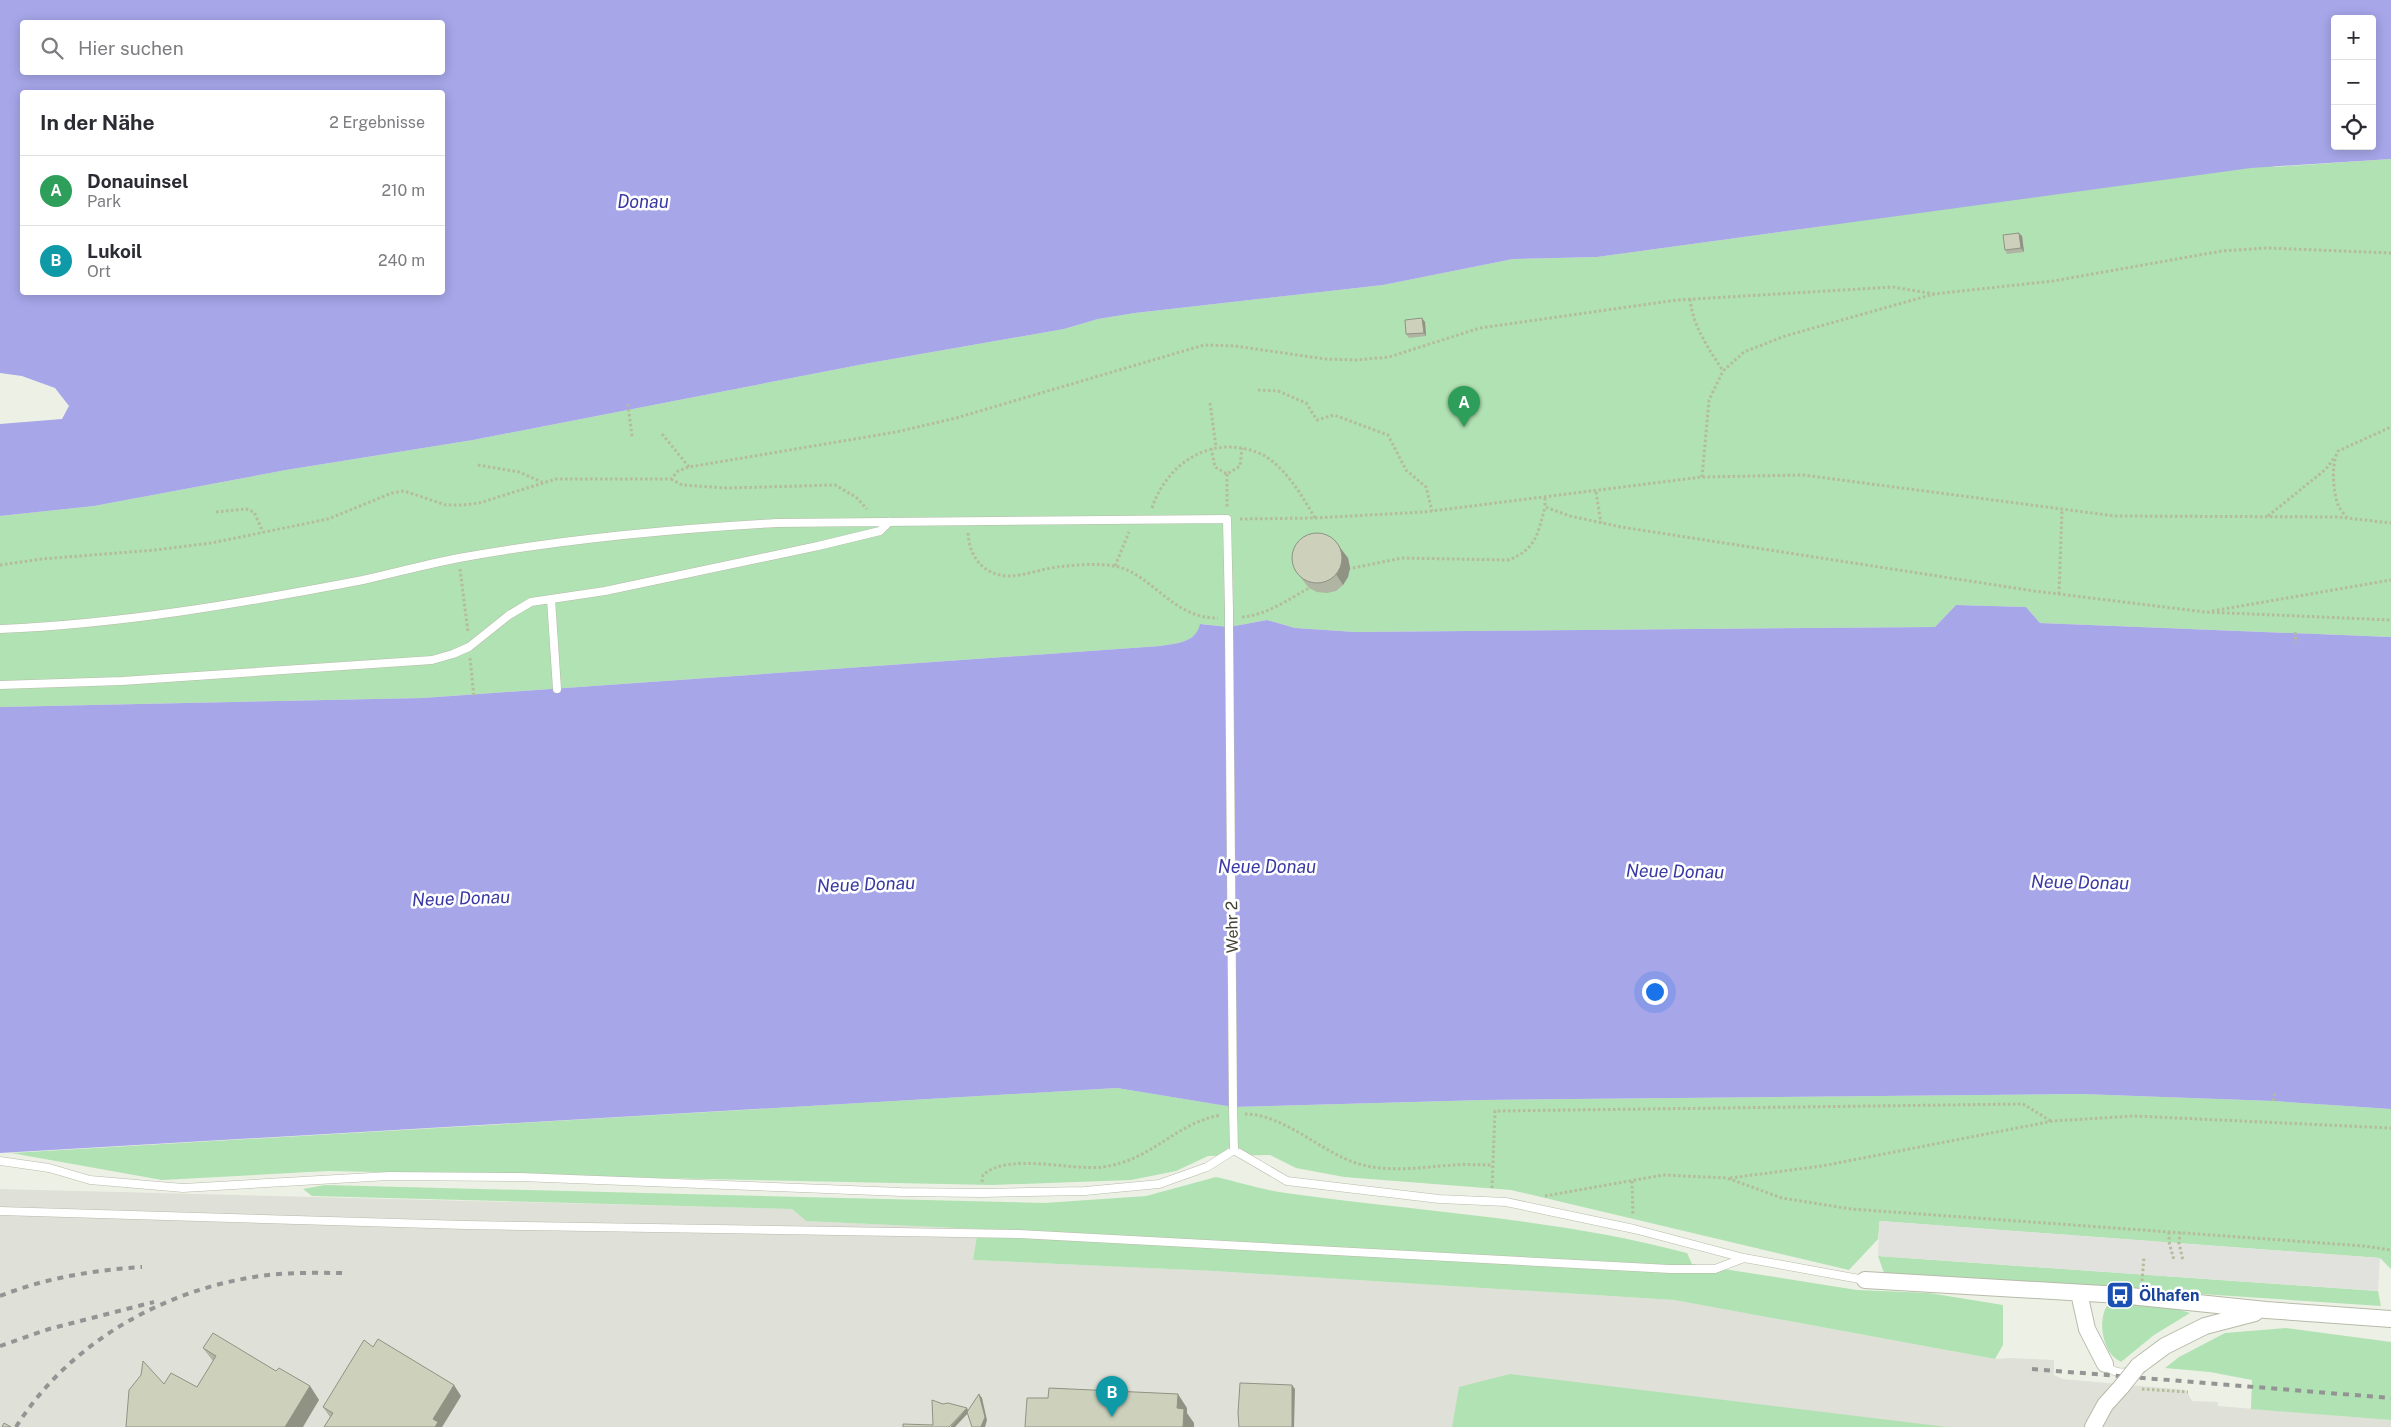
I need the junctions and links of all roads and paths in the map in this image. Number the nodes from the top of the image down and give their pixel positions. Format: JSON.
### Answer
{"nodes":[{"id":1,"x":2391,"y":253,"type":"edge"},
{"id":2,"x":1934,"y":294,"type":"junction"},
{"id":3,"x":1690,"y":300,"type":"junction"},
{"id":4,"x":1723,"y":371,"type":"junction"},
{"id":5,"x":1258,"y":390,"type":"dead end"},
{"id":6,"x":1210,"y":403,"type":"dead end"},
{"id":7,"x":628,"y":404,"type":"dead end"},
{"id":8,"x":2391,"y":427,"type":"edge"},
{"id":9,"x":662,"y":434,"type":"dead end"},
{"id":10,"x":632,"y":437,"type":"dead end"},
{"id":11,"x":1211,"y":448,"type":"junction"},
{"id":12,"x":1216,"y":448,"type":"junction"},
{"id":13,"x":1242,"y":448,"type":"junction"},
{"id":14,"x":2335,"y":457,"type":"junction"},
{"id":15,"x":478,"y":465,"type":"dead end"},
{"id":16,"x":689,"y":468,"type":"junction"},
{"id":17,"x":1227,"y":474,"type":"junction"},
{"id":18,"x":1702,"y":477,"type":"junction"},
{"id":19,"x":671,"y":479,"type":"junction"},
{"id":20,"x":542,"y":482,"type":"junction"},
{"id":21,"x":1596,"y":492,"type":"junction"},
{"id":22,"x":1227,"y":495,"type":"dead end"},
{"id":23,"x":1545,"y":498,"type":"junction"},
{"id":24,"x":865,"y":507,"type":"dead end"},
{"id":25,"x":1545,"y":507,"type":"junction"},
{"id":26,"x":2062,"y":509,"type":"junction"},
{"id":27,"x":216,"y":512,"type":"dead end"},
{"id":28,"x":1432,"y":512,"type":"junction"},
{"id":29,"x":2267,"y":517,"type":"junction"},
{"id":30,"x":1315,"y":518,"type":"junction"},
{"id":31,"x":2347,"y":518,"type":"junction"},
{"id":32,"x":1148,"y":519,"type":"junction"},
{"id":33,"x":1228,"y":519,"type":"junction"},
{"id":34,"x":889,"y":522,"type":"junction"},
{"id":35,"x":1601,"y":522,"type":"junction"},
{"id":36,"x":967,"y":523,"type":"junction"},
{"id":37,"x":2391,"y":523,"type":"edge"},
{"id":38,"x":263,"y":532,"type":"junction"},
{"id":39,"x":1129,"y":532,"type":"dead end"},
{"id":40,"x":1480,"y":560,"type":"dead end"},
{"id":41,"x":0,"y":565,"type":"edge"},
{"id":42,"x":1115,"y":566,"type":"dead end"},
{"id":43,"x":991,"y":572,"type":"dead end"},
{"id":44,"x":2391,"y":580,"type":"edge"},
{"id":45,"x":463,"y":586,"type":"dead end"},
{"id":46,"x":2059,"y":594,"type":"junction"},
{"id":47,"x":551,"y":599,"type":"junction"},
{"id":48,"x":2205,"y":612,"type":"junction"},
{"id":49,"x":2391,"y":620,"type":"edge"},
{"id":50,"x":0,"y":630,"type":"edge"},
{"id":51,"x":2295,"y":632,"type":"dead end"},
{"id":52,"x":468,"y":634,"type":"dead end"},
{"id":53,"x":2296,"y":643,"type":"dead end"},
{"id":54,"x":471,"y":665,"type":"dead end"},
{"id":55,"x":0,"y":685,"type":"edge"},
{"id":56,"x":557,"y":689,"type":"dead end"},
{"id":57,"x":474,"y":697,"type":"dead end"},
{"id":58,"x":2275,"y":1093,"type":"dead end"},
{"id":59,"x":2273,"y":1101,"type":"dead end"},
{"id":60,"x":2053,"y":1121,"type":"junction"},
{"id":61,"x":2391,"y":1128,"type":"edge"},
{"id":62,"x":1234,"y":1150,"type":"junction"},
{"id":63,"x":0,"y":1161,"type":"edge"},
{"id":64,"x":1727,"y":1178,"type":"junction"},
{"id":65,"x":1632,"y":1181,"type":"junction"},
{"id":66,"x":1535,"y":1198,"type":"dead end"},
{"id":67,"x":1492,"y":1202,"type":"junction"},
{"id":68,"x":0,"y":1211,"type":"edge"},
{"id":69,"x":1634,"y":1229,"type":"junction"},
{"id":70,"x":2169,"y":1232,"type":"junction"},
{"id":71,"x":2180,"y":1232,"type":"junction"},
{"id":72,"x":2391,"y":1250,"type":"edge"},
{"id":73,"x":2144,"y":1257,"type":"dead end"},
{"id":74,"x":1744,"y":1258,"type":"junction"},
{"id":75,"x":2174,"y":1260,"type":"dead end"},
{"id":76,"x":2183,"y":1261,"type":"dead end"},
{"id":77,"x":2143,"y":1270,"type":"dead end"},
{"id":78,"x":1865,"y":1280,"type":"joint"},
{"id":79,"x":2079,"y":1293,"type":"junction"},
{"id":80,"x":2266,"y":1310,"type":"junction"},
{"id":81,"x":2391,"y":1319,"type":"edge"},
{"id":82,"x":2105,"y":1364,"type":"joint"},
{"id":83,"x":2138,"y":1366,"type":"junction"},
{"id":84,"x":2140,"y":1389,"type":"dead end"},
{"id":85,"x":2188,"y":1392,"type":"dead end"},
{"id":86,"x":2093,"y":1427,"type":"edge"}],
"edges":[{"from":1,"to":2,"type":"path"},
{"from":2,"to":3,"type":"path"},
{"from":2,"to":4,"type":"path"},
{"from":3,"to":4,"type":"path"},
{"from":3,"to":16,"type":"path"},
{"from":4,"to":18,"type":"path"},
{"from":5,"to":28,"type":"path"},
{"from":6,"to":12,"type":"path"},
{"from":7,"to":10,"type":"path"},
{"from":8,"to":14,"type":"path"},
{"from":9,"to":16,"type":"path"},
{"from":11,"to":12,"type":"path"},
{"from":11,"to":17,"type":"path"},
{"from":11,"to":32,"type":"path"},
{"from":12,"to":13,"type":"path"},
{"from":13,"to":17,"type":"path"},
{"from":13,"to":30,"type":"path"},
{"from":14,"to":29,"type":"path"},
{"from":14,"to":31,"type":"path"},
{"from":15,"to":20,"type":"path"},
{"from":16,"to":19,"type":"path"},
{"from":17,"to":22,"type":"path"},
{"from":18,"to":21,"type":"path"},
{"from":18,"to":26,"type":"path"},
{"from":19,"to":20,"type":"path"},
{"from":19,"to":24,"type":"path"},
{"from":20,"to":38,"type":"path"},
{"from":21,"to":23,"type":"path"},
{"from":21,"to":35,"type":"path"},
{"from":23,"to":25,"type":"path"},
{"from":23,"to":28,"type":"path"},
{"from":25,"to":35,"type":"path"},
{"from":25,"to":40,"type":"path"},
{"from":26,"to":29,"type":"path"},
{"from":26,"to":46,"type":"path"},
{"from":27,"to":38,"type":"path"},
{"from":28,"to":30,"type":"path"},
{"from":29,"to":31,"type":"path"},
{"from":30,"to":33,"type":"path"},
{"from":31,"to":37,"type":"path"},
{"from":32,"to":33,"type":"lane"},
{"from":32,"to":36,"type":"lane"},
{"from":33,"to":62,"type":"lane","name":"Wehr 2","bridge":true},
{"from":34,"to":36,"type":"lane"},
{"from":34,"to":47,"type":"lane"},
{"from":34,"to":50,"type":"lane"},
{"from":35,"to":46,"type":"path"},
{"from":36,"to":43,"type":"path"},
{"from":38,"to":41,"type":"path"},
{"from":39,"to":42,"type":"path"},
{"from":44,"to":48,"type":"path"},
{"from":45,"to":52,"type":"path"},
{"from":46,"to":48,"type":"path"},
{"from":47,"to":55,"type":"lane"},
{"from":47,"to":56,"type":"lane"},
{"from":48,"to":49,"type":"path"},
{"from":51,"to":53,"type":"path"},
{"from":54,"to":57,"type":"path"},
{"from":58,"to":59,"type":"path"},
{"from":60,"to":61,"type":"path"},
{"from":60,"to":64,"type":"path"},
{"from":60,"to":67,"type":"path"},
{"from":62,"to":63,"type":"lane"},
{"from":62,"to":67,"type":"lane"},
{"from":64,"to":65,"type":"path"},
{"from":64,"to":70,"type":"path"},
{"from":65,"to":66,"type":"path"},
{"from":65,"to":69,"type":"path"},
{"from":67,"to":69,"type":"lane"},
{"from":68,"to":74,"type":"lane"},
{"from":69,"to":74,"type":"lane"},
{"from":70,"to":71,"type":"path"},
{"from":70,"to":75,"type":"path"},
{"from":71,"to":72,"type":"path"},
{"from":71,"to":76,"type":"path"},
{"from":73,"to":77,"type":"path"},
{"from":74,"to":78,"type":"lane"},
{"from":78,"to":79,"type":"street"},
{"from":79,"to":80,"type":"street"},
{"from":79,"to":82,"type":"street"},
{"from":80,"to":81,"type":"street"},
{"from":80,"to":83,"type":"street"},
{"from":82,"to":83,"type":"lane"},
{"from":83,"to":86,"type":"street","bridge":true},
{"from":84,"to":85,"type":"path"}]}
